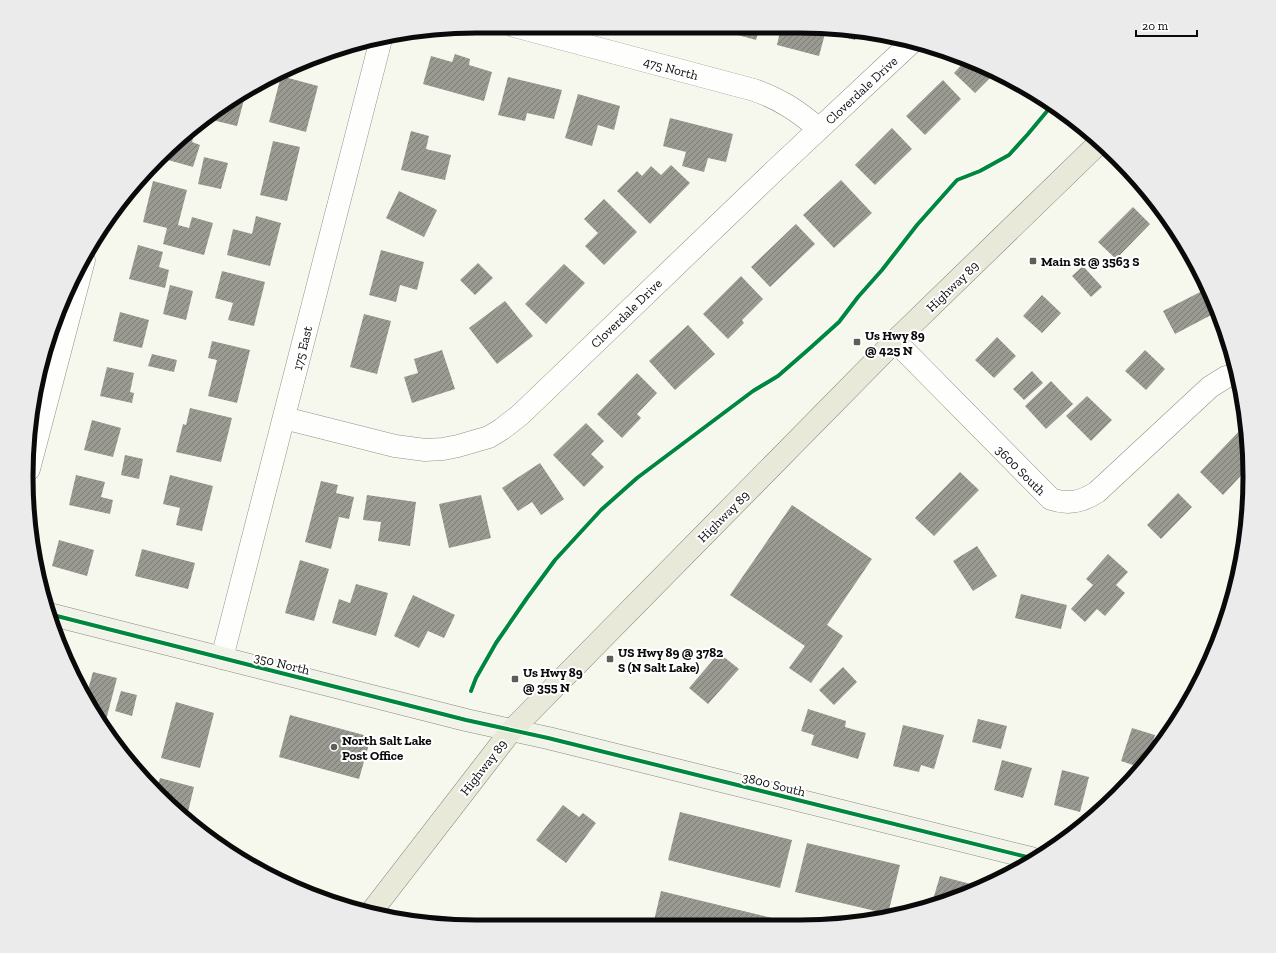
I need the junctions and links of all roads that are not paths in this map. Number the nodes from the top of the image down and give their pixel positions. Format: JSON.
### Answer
{"nodes":[{"id":1,"x":540,"y":33,"type":"edge"},
{"id":2,"x":380,"y":44,"type":"edge"},
{"id":3,"x":907,"y":47,"type":"edge"},
{"id":4,"x":819,"y":129,"type":"junction"},
{"id":5,"x":1096,"y":146,"type":"edge"},
{"id":6,"x":78,"y":281,"type":"edge"},
{"id":7,"x":896,"y":341,"type":"junction"},
{"id":8,"x":1231,"y":376,"type":"edge"},
{"id":9,"x":284,"y":418,"type":"junction"},
{"id":10,"x":34,"y":450,"type":"edge"},
{"id":11,"x":56,"y":616,"type":"edge"},
{"id":12,"x":222,"y":658,"type":"junction"},
{"id":13,"x":511,"y":731,"type":"junction"},
{"id":14,"x":1027,"y":857,"type":"edge"},
{"id":15,"x":375,"y":908,"type":"edge"}],
"edges":[{"from":1,"to":4,"type":"street","name":"475 North"},
{"from":2,"to":9,"type":"street","name":"175 East"},
{"from":3,"to":4,"type":"street","name":"Cloverdale Drive"},
{"from":4,"to":9,"type":"street","name":"Cloverdale Drive"},
{"from":5,"to":7,"type":"main road","name":"Highway 89"},
{"from":6,"to":10,"type":"street"},
{"from":7,"to":8,"type":"street","name":"3600 South"},
{"from":7,"to":13,"type":"main road","name":"Highway 89"},
{"from":9,"to":12,"type":"street","name":"175 East"},
{"from":11,"to":12,"type":"street","name":"350 North"},
{"from":12,"to":13,"type":"street","name":"350 North"},
{"from":13,"to":14,"type":"street","name":"3800 South"},
{"from":13,"to":15,"type":"main road","name":"Highway 89"}]}
